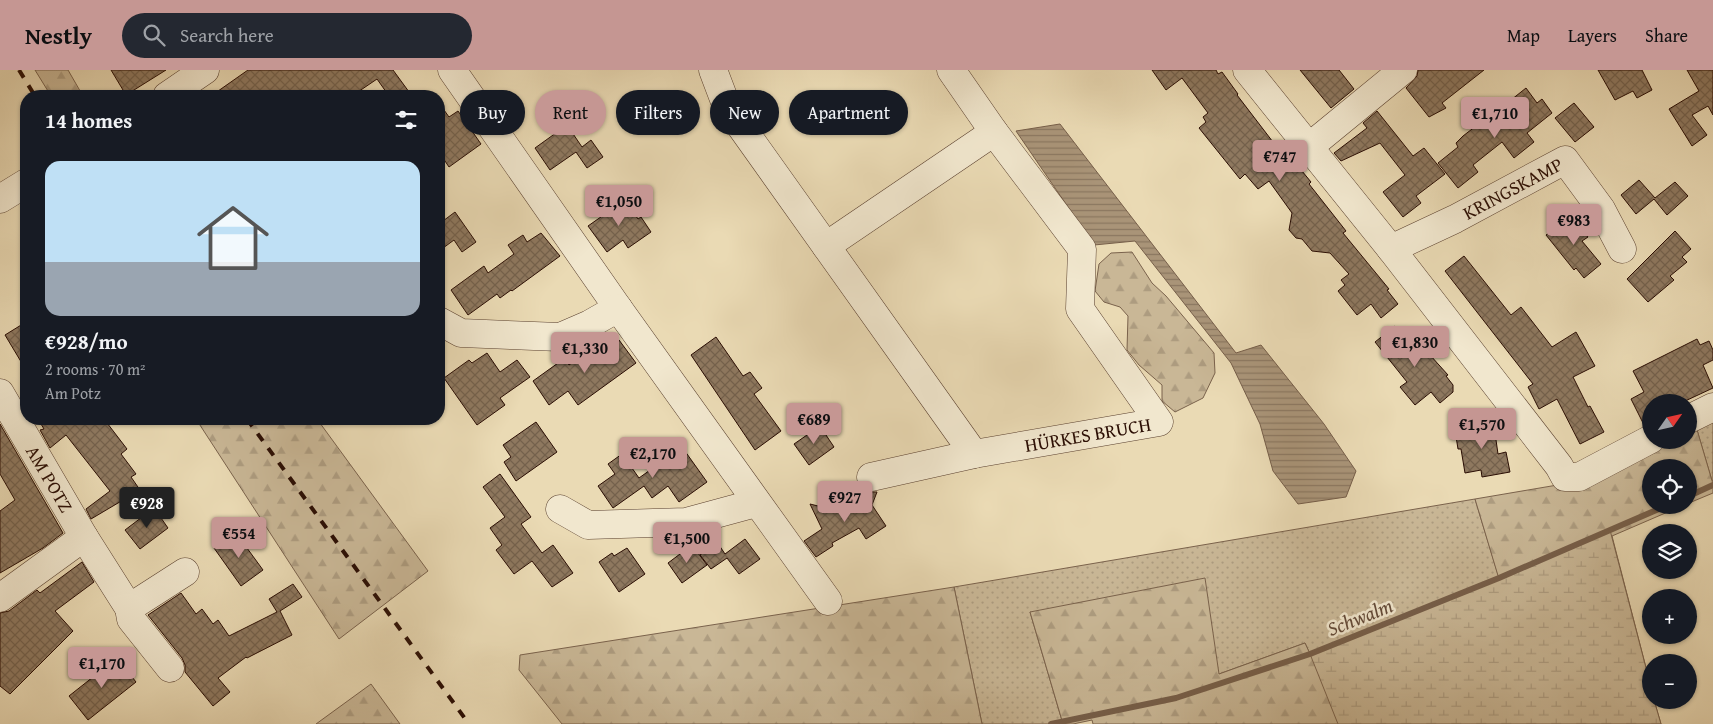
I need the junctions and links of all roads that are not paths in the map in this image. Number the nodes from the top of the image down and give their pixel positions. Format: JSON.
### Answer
{"nodes":[{"id":1,"x":205,"y":70,"type":"edge"},
{"id":2,"x":452,"y":70,"type":"edge"},
{"id":3,"x":713,"y":70,"type":"edge"},
{"id":4,"x":951,"y":70,"type":"edge"},
{"id":5,"x":1247,"y":70,"type":"edge"},
{"id":6,"x":1403,"y":70,"type":"edge"},
{"id":7,"x":176,"y":90,"type":"edge"},
{"id":8,"x":994,"y":132,"type":"junction"},
{"id":9,"x":1309,"y":147,"type":"junction"},
{"id":10,"x":20,"y":187,"type":"edge"},
{"id":11,"x":0,"y":199,"type":"edge"},
{"id":12,"x":826,"y":246,"type":"junction"},
{"id":13,"x":1392,"y":249,"type":"junction"},
{"id":14,"x":1622,"y":249,"type":"dead end"},
{"id":15,"x":618,"y":308,"type":"junction"},
{"id":16,"x":445,"y":324,"type":"edge"},
{"id":17,"x":0,"y":393,"type":"edge"},
{"id":18,"x":1713,"y":407,"type":"edge"},
{"id":19,"x":1698,"y":415,"type":"edge"},
{"id":20,"x":1642,"y":444,"type":"edge"},
{"id":21,"x":974,"y":454,"type":"junction"},
{"id":22,"x":871,"y":477,"type":"dead end"},
{"id":23,"x":756,"y":502,"type":"junction"},
{"id":24,"x":560,"y":509,"type":"dead end"},
{"id":25,"x":84,"y":537,"type":"junction"},
{"id":26,"x":185,"y":572,"type":"dead end"},
{"id":27,"x":0,"y":598,"type":"edge"},
{"id":28,"x":828,"y":601,"type":"dead end"},
{"id":29,"x":129,"y":608,"type":"junction"},
{"id":30,"x":170,"y":668,"type":"dead end"}],
"edges":[{"from":1,"to":7,"type":"street"},
{"from":2,"to":15,"type":"street"},
{"from":3,"to":12,"type":"street"},
{"from":4,"to":8,"type":"street","name":"HÜRKES BRUCH"},
{"from":5,"to":9,"type":"street"},
{"from":6,"to":9,"type":"street"},
{"from":8,"to":12,"type":"street"},
{"from":8,"to":21,"type":"street","name":"HÜRKES BRUCH"},
{"from":9,"to":13,"type":"street"},
{"from":10,"to":11,"type":"street"},
{"from":12,"to":21,"type":"street"},
{"from":13,"to":14,"type":"street","name":"KRINGSKAMP"},
{"from":13,"to":20,"type":"street"},
{"from":15,"to":16,"type":"street"},
{"from":15,"to":23,"type":"street"},
{"from":17,"to":25,"type":"street","name":"AM POTZ"},
{"from":18,"to":19,"type":"street"},
{"from":21,"to":22,"type":"street","name":"HÜRKES BRUCH"},
{"from":23,"to":24,"type":"street"},
{"from":23,"to":28,"type":"street"},
{"from":25,"to":27,"type":"street"},
{"from":25,"to":29,"type":"street","name":"AM POTZ"},
{"from":26,"to":29,"type":"street"},
{"from":29,"to":30,"type":"street","name":"AM POTZ"}]}
